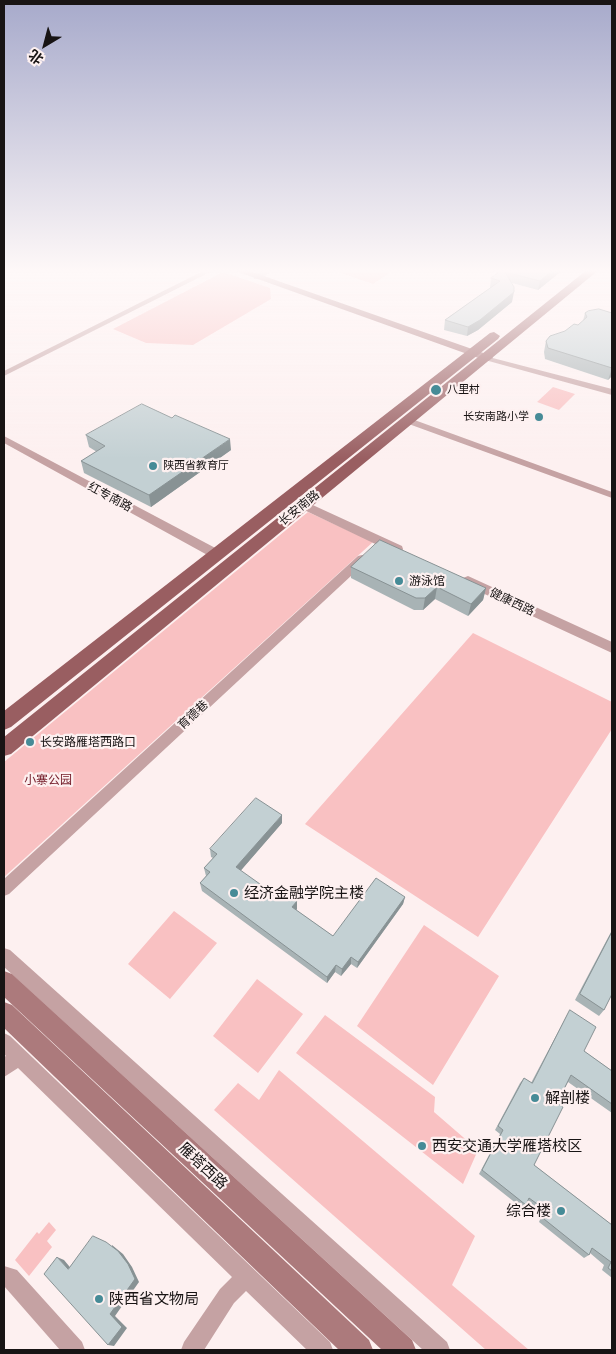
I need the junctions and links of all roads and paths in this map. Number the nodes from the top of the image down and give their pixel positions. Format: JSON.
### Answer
{"nodes":[{"id":1,"x":89,"y":332,"type":"edge"},
{"id":2,"x":422,"y":332,"type":"edge"},
{"id":3,"x":506,"y":332,"type":"edge"},
{"id":4,"x":510,"y":332,"type":"edge"},
{"id":5,"x":482,"y":353,"type":"junction"},
{"id":6,"x":4,"y":374,"type":"edge"},
{"id":7,"x":612,"y":392,"type":"edge"},
{"id":8,"x":409,"y":421,"type":"junction"},
{"id":9,"x":4,"y":439,"type":"edge"},
{"id":10,"x":612,"y":494,"type":"edge"},
{"id":11,"x":304,"y":505,"type":"junction"},
{"id":12,"x":382,"y":541,"type":"junction"},
{"id":13,"x":216,"y":554,"type":"junction"},
{"id":14,"x":408,"y":554,"type":"edge"},
{"id":15,"x":452,"y":574,"type":"edge"},
{"id":16,"x":612,"y":648,"type":"edge"},
{"id":17,"x":4,"y":722,"type":"edge"},
{"id":18,"x":4,"y":748,"type":"edge"},
{"id":19,"x":4,"y":889,"type":"edge"},
{"id":20,"x":4,"y":956,"type":"edge"},
{"id":21,"x":4,"y":982,"type":"edge"},
{"id":22,"x":4,"y":1013,"type":"edge"},
{"id":23,"x":4,"y":1042,"type":"edge"},
{"id":24,"x":12,"y":1062,"type":"edge"},
{"id":25,"x":4,"y":1276,"type":"edge"},
{"id":26,"x":246,"y":1277,"type":"junction"},
{"id":27,"x":74,"y":1350,"type":"edge"},
{"id":28,"x":192,"y":1350,"type":"edge"},
{"id":29,"x":322,"y":1350,"type":"edge"},
{"id":30,"x":359,"y":1350,"type":"edge"},
{"id":31,"x":402,"y":1350,"type":"edge"},
{"id":32,"x":439,"y":1350,"type":"edge"}],
"edges":[{"from":1,"to":6,"type":"street"},
{"from":2,"to":5,"type":"main road"},
{"from":3,"to":5,"type":"main road","name":"长安南路"},
{"from":4,"to":5,"type":"main road","name":"长安南路"},
{"from":5,"to":7,"type":"street"},
{"from":5,"to":8,"type":"main road","name":"长安南路"},
{"from":5,"to":13,"type":"main road","name":"长安南路"},
{"from":8,"to":10,"type":"street"},
{"from":8,"to":11,"type":"main road","name":"长安南路"},
{"from":9,"to":13,"type":"street","name":"红专南路"},
{"from":11,"to":12,"type":"street"},
{"from":11,"to":18,"type":"main road","name":"长安南路"},
{"from":12,"to":14,"type":"street"},
{"from":12,"to":19,"type":"street","name":"育德巷"},
{"from":13,"to":17,"type":"main road","name":"长安南路"},
{"from":15,"to":16,"type":"street","name":"健康西路"},
{"from":20,"to":32,"type":"street"},
{"from":21,"to":31,"type":"main road","name":"雁塔西路"},
{"from":22,"to":30,"type":"main road","name":"雁塔西路"},
{"from":23,"to":24,"type":"street"},
{"from":24,"to":26,"type":"street"},
{"from":25,"to":27,"type":"street"},
{"from":26,"to":28,"type":"street"},
{"from":26,"to":29,"type":"street"}]}
